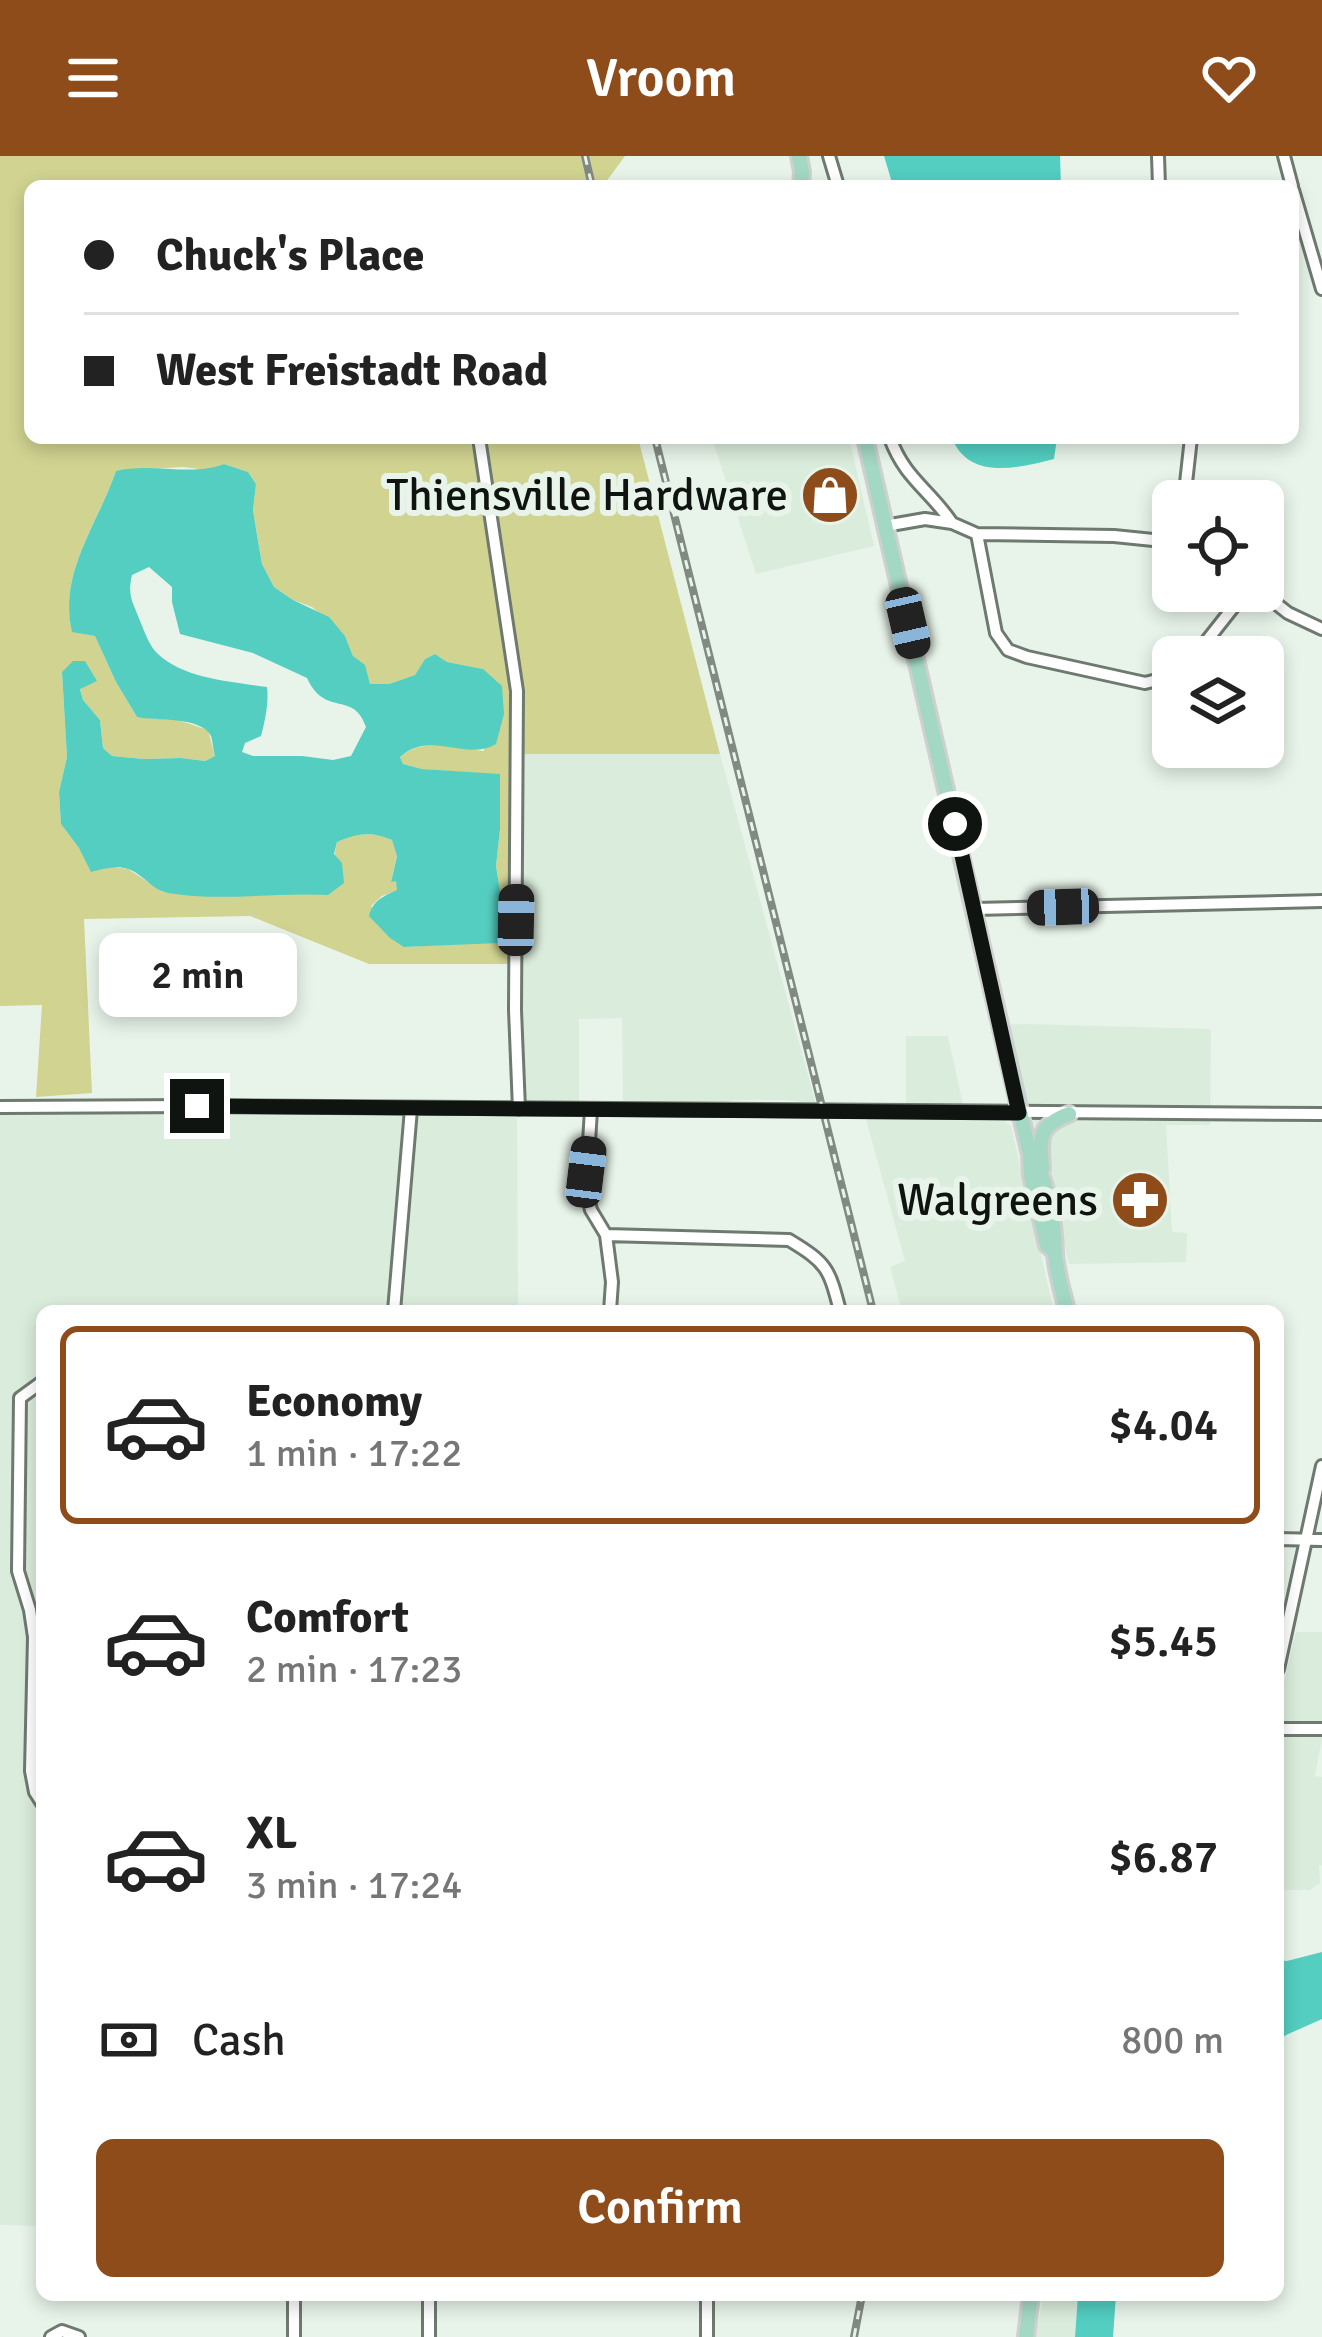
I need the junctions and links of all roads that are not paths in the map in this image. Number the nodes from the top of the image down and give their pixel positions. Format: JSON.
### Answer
{"nodes":[{"id":1,"x":1299,"y":212,"type":"edge"},
{"id":2,"x":1322,"y":289,"type":"edge"},
{"id":3,"x":480,"y":444,"type":"edge"},
{"id":4,"x":866,"y":444,"type":"edge"},
{"id":5,"x":892,"y":444,"type":"edge"},
{"id":6,"x":1190,"y":444,"type":"edge"},
{"id":7,"x":1186,"y":480,"type":"edge"},
{"id":8,"x":952,"y":523,"type":"junction"},
{"id":9,"x":885,"y":526,"type":"junction"},
{"id":10,"x":977,"y":534,"type":"junction"},
{"id":11,"x":1152,"y":540,"type":"edge"},
{"id":12,"x":1284,"y":610,"type":"edge"},
{"id":13,"x":1229,"y":612,"type":"edge"},
{"id":14,"x":1322,"y":629,"type":"edge"},
{"id":15,"x":1211,"y":636,"type":"edge"},
{"id":16,"x":1152,"y":681,"type":"edge"},
{"id":17,"x":1322,"y":901,"type":"edge"},
{"id":18,"x":975,"y":909,"type":"junction"},
{"id":19,"x":0,"y":1107,"type":"edge"},
{"id":20,"x":411,"y":1108,"type":"junction"},
{"id":21,"x":519,"y":1109,"type":"junction"},
{"id":22,"x":591,"y":1110,"type":"junction"},
{"id":23,"x":1019,"y":1113,"type":"junction"},
{"id":24,"x":1069,"y":1114,"type":"junction"},
{"id":25,"x":1322,"y":1114,"type":"edge"},
{"id":26,"x":1030,"y":1155,"type":"junction"},
{"id":27,"x":1042,"y":1174,"type":"junction"},
{"id":28,"x":606,"y":1235,"type":"junction"},
{"id":29,"x":1055,"y":1252,"type":"junction"},
{"id":30,"x":395,"y":1305,"type":"edge"},
{"id":31,"x":610,"y":1305,"type":"edge"},
{"id":32,"x":838,"y":1305,"type":"edge"},
{"id":33,"x":1066,"y":1305,"type":"edge"},
{"id":34,"x":36,"y":1386,"type":"edge"},
{"id":35,"x":1322,"y":1466,"type":"edge"},
{"id":36,"x":1284,"y":1539,"type":"edge"},
{"id":37,"x":1306,"y":1540,"type":"junction"},
{"id":38,"x":1322,"y":1540,"type":"edge"},
{"id":39,"x":1284,"y":1641,"type":"edge"},
{"id":40,"x":1284,"y":1729,"type":"edge"},
{"id":41,"x":1322,"y":1729,"type":"edge"},
{"id":42,"x":36,"y":1794,"type":"edge"},
{"id":43,"x":294,"y":2301,"type":"edge"},
{"id":44,"x":429,"y":2301,"type":"edge"},
{"id":45,"x":707,"y":2301,"type":"edge"},
{"id":46,"x":1030,"y":2301,"type":"edge"},
{"id":47,"x":51,"y":2337,"type":"edge"},
{"id":48,"x":79,"y":2337,"type":"edge"},
{"id":49,"x":293,"y":2337,"type":"edge"},
{"id":50,"x":429,"y":2337,"type":"edge"},
{"id":51,"x":707,"y":2337,"type":"edge"},
{"id":52,"x":1027,"y":2337,"type":"edge"}],
"edges":[{"from":1,"to":2,"type":"street"},
{"from":3,"to":21,"type":"street"},
{"from":4,"to":9,"type":"main road"},
{"from":5,"to":8,"type":"street"},
{"from":6,"to":7,"type":"street"},
{"from":8,"to":9,"type":"street"},
{"from":8,"to":10,"type":"street"},
{"from":9,"to":18,"type":"main road"},
{"from":10,"to":11,"type":"street"},
{"from":10,"to":16,"type":"street"},
{"from":12,"to":14,"type":"street"},
{"from":13,"to":15,"type":"street"},
{"from":17,"to":18,"type":"street"},
{"from":18,"to":23,"type":"main road"},
{"from":19,"to":20,"type":"street"},
{"from":20,"to":21,"type":"street"},
{"from":20,"to":30,"type":"street"},
{"from":21,"to":22,"type":"street"},
{"from":22,"to":23,"type":"street"},
{"from":22,"to":28,"type":"street"},
{"from":23,"to":24,"type":"street"},
{"from":23,"to":26,"type":"main road"},
{"from":24,"to":25,"type":"street"},
{"from":24,"to":27,"type":"main road"},
{"from":26,"to":27,"type":"main road"},
{"from":26,"to":29,"type":"main road"},
{"from":27,"to":29,"type":"main road"},
{"from":28,"to":31,"type":"street"},
{"from":28,"to":32,"type":"street"},
{"from":29,"to":33,"type":"main road"},
{"from":34,"to":42,"type":"street"},
{"from":35,"to":37,"type":"street"},
{"from":36,"to":37,"type":"street"},
{"from":37,"to":38,"type":"street"},
{"from":37,"to":39,"type":"street"},
{"from":40,"to":41,"type":"street"},
{"from":43,"to":49,"type":"street"},
{"from":44,"to":50,"type":"street"},
{"from":45,"to":51,"type":"street"},
{"from":46,"to":52,"type":"main road"},
{"from":47,"to":48,"type":"street"}]}
